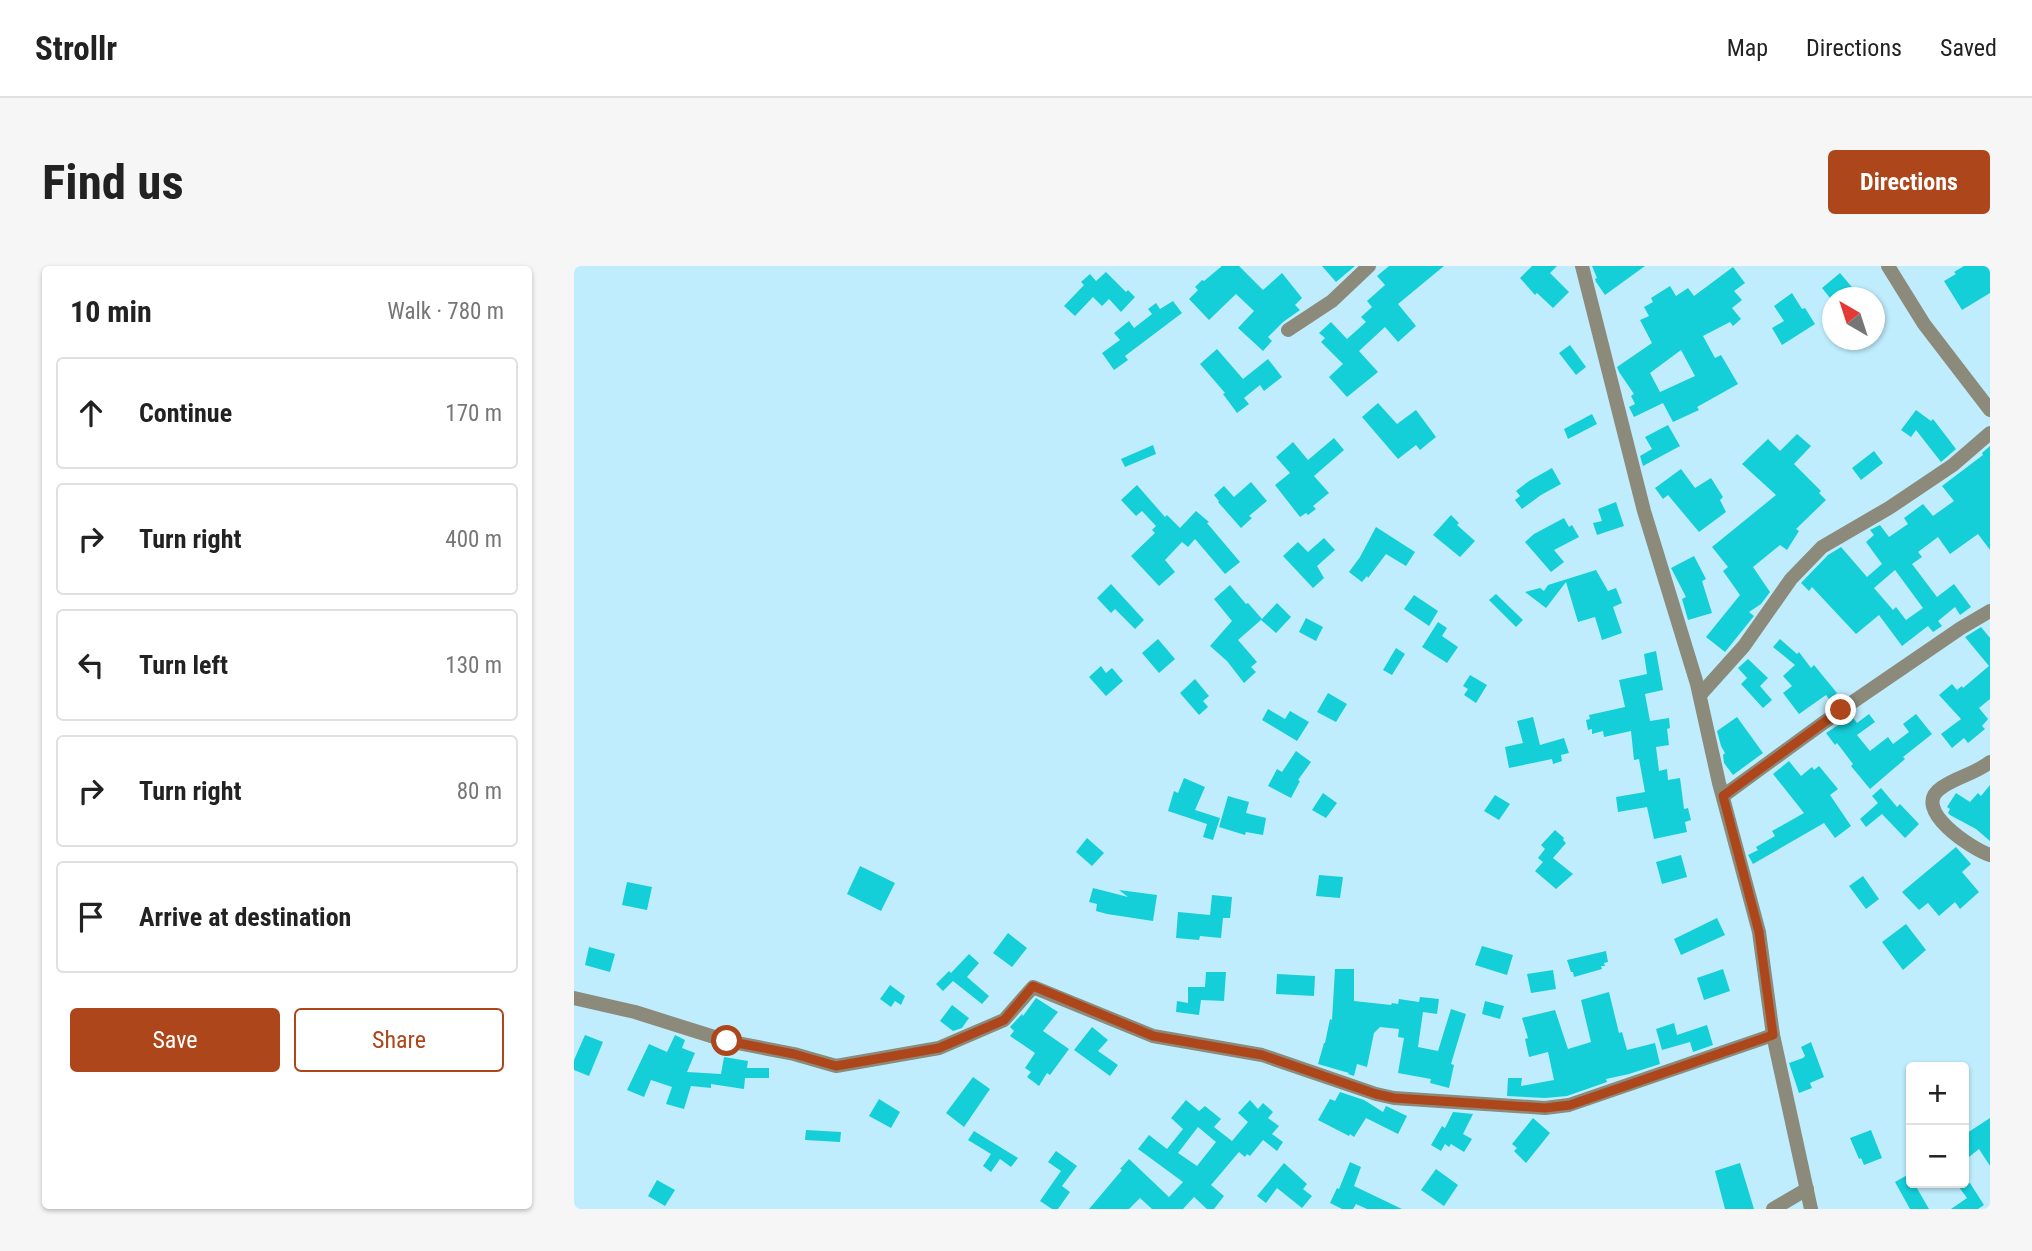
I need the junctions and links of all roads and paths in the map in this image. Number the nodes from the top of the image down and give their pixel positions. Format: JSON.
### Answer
{"nodes":[{"id":1,"x":1369,"y":266,"type":"edge"},
{"id":2,"x":1581,"y":266,"type":"edge"},
{"id":3,"x":1888,"y":266,"type":"edge"},
{"id":4,"x":1288,"y":330,"type":"dead end"},
{"id":5,"x":1990,"y":410,"type":"edge"},
{"id":6,"x":1990,"y":433,"type":"edge"},
{"id":7,"x":1990,"y":611,"type":"edge"},
{"id":8,"x":1700,"y":695,"type":"junction"},
{"id":9,"x":1990,"y":762,"type":"edge"},
{"id":10,"x":1723,"y":796,"type":"junction"},
{"id":11,"x":1990,"y":855,"type":"edge"},
{"id":12,"x":574,"y":998,"type":"edge"},
{"id":13,"x":1773,"y":1035,"type":"junction"},
{"id":14,"x":1807,"y":1189,"type":"junction"},
{"id":15,"x":1773,"y":1209,"type":"edge"},
{"id":16,"x":1811,"y":1209,"type":"edge"}],
"edges":[{"from":1,"to":4,"type":"street"},
{"from":2,"to":8,"type":"street"},
{"from":3,"to":5,"type":"street"},
{"from":6,"to":8,"type":"street"},
{"from":7,"to":10,"type":"street"},
{"from":8,"to":10,"type":"street"},
{"from":9,"to":11,"type":"street"},
{"from":10,"to":13,"type":"street"},
{"from":12,"to":13,"type":"street"},
{"from":13,"to":14,"type":"street"},
{"from":14,"to":15,"type":"street"},
{"from":14,"to":16,"type":"street"}]}
